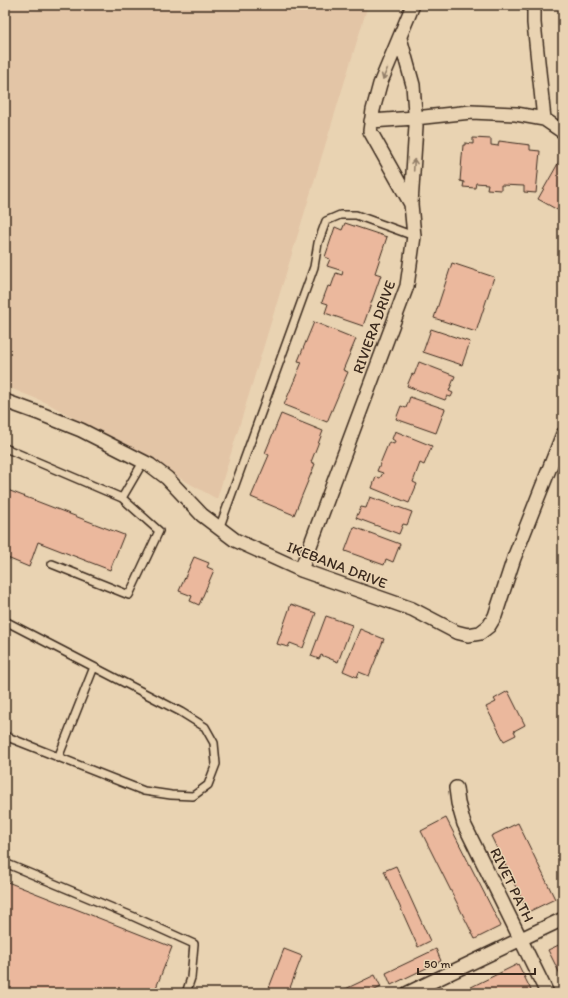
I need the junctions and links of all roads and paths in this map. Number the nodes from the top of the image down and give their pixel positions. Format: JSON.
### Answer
{"nodes":[{"id":1,"x":413,"y":5,"type":"edge"},
{"id":2,"x":534,"y":5,"type":"edge"},
{"id":3,"x":400,"y":38,"type":"junction"},
{"id":4,"x":415,"y":118,"type":"junction"},
{"id":5,"x":544,"y":119,"type":"junction"},
{"id":6,"x":372,"y":121,"type":"junction"},
{"id":7,"x":563,"y":132,"type":"edge"},
{"id":8,"x":411,"y":204,"type":"junction"},
{"id":9,"x":414,"y":236,"type":"junction"},
{"id":10,"x":5,"y":402,"type":"edge"},
{"id":11,"x":563,"y":434,"type":"edge"},
{"id":12,"x":5,"y":448,"type":"edge"},
{"id":13,"x":143,"y":462,"type":"junction"},
{"id":14,"x":122,"y":498,"type":"junction"},
{"id":15,"x":219,"y":529,"type":"junction"},
{"id":16,"x":52,"y":564,"type":"dead end"},
{"id":17,"x":301,"y":570,"type":"junction"},
{"id":18,"x":5,"y":621,"type":"edge"},
{"id":19,"x":94,"y":667,"type":"junction"},
{"id":20,"x":5,"y":736,"type":"edge"},
{"id":21,"x":58,"y":758,"type":"junction"},
{"id":22,"x":456,"y":788,"type":"dead end"},
{"id":23,"x":5,"y":864,"type":"edge"},
{"id":24,"x":563,"y":919,"type":"edge"},
{"id":25,"x":521,"y":939,"type":"junction"},
{"id":26,"x":186,"y":993,"type":"edge"},
{"id":27,"x":408,"y":993,"type":"edge"},
{"id":28,"x":547,"y":993,"type":"edge"}],
"edges":[{"from":1,"to":3,"type":"street","name":"RIVIERA DRIVE"},
{"from":2,"to":5,"type":"street"},
{"from":3,"to":4,"type":"street"},
{"from":3,"to":6,"type":"street","name":"RIVIERA DRIVE","one_way":true},
{"from":4,"to":5,"type":"street"},
{"from":4,"to":6,"type":"street"},
{"from":8,"to":4,"type":"street","one_way":true},
{"from":5,"to":7,"type":"street"},
{"from":6,"to":8,"type":"street","name":"RIVIERA DRIVE"},
{"from":8,"to":9,"type":"street","name":"RIVIERA DRIVE"},
{"from":9,"to":15,"type":"lane"},
{"from":9,"to":17,"type":"street","name":"RIVIERA DRIVE"},
{"from":10,"to":13,"type":"street","name":"IKEBANA DRIVE"},
{"from":11,"to":17,"type":"street","name":"IKEBANA DRIVE"},
{"from":12,"to":14,"type":"lane"},
{"from":13,"to":14,"type":"lane"},
{"from":13,"to":15,"type":"street","name":"IKEBANA DRIVE"},
{"from":14,"to":16,"type":"lane"},
{"from":15,"to":17,"type":"street","name":"IKEBANA DRIVE"},
{"from":18,"to":19,"type":"lane"},
{"from":19,"to":21,"type":"lane"},
{"from":19,"to":21,"type":"lane"},
{"from":20,"to":21,"type":"lane"},
{"from":22,"to":25,"type":"street","name":"RIVET PATH"},
{"from":23,"to":26,"type":"lane"},
{"from":24,"to":25,"type":"street"},
{"from":25,"to":27,"type":"street"},
{"from":25,"to":28,"type":"street","name":"RIVET PATH"}]}
